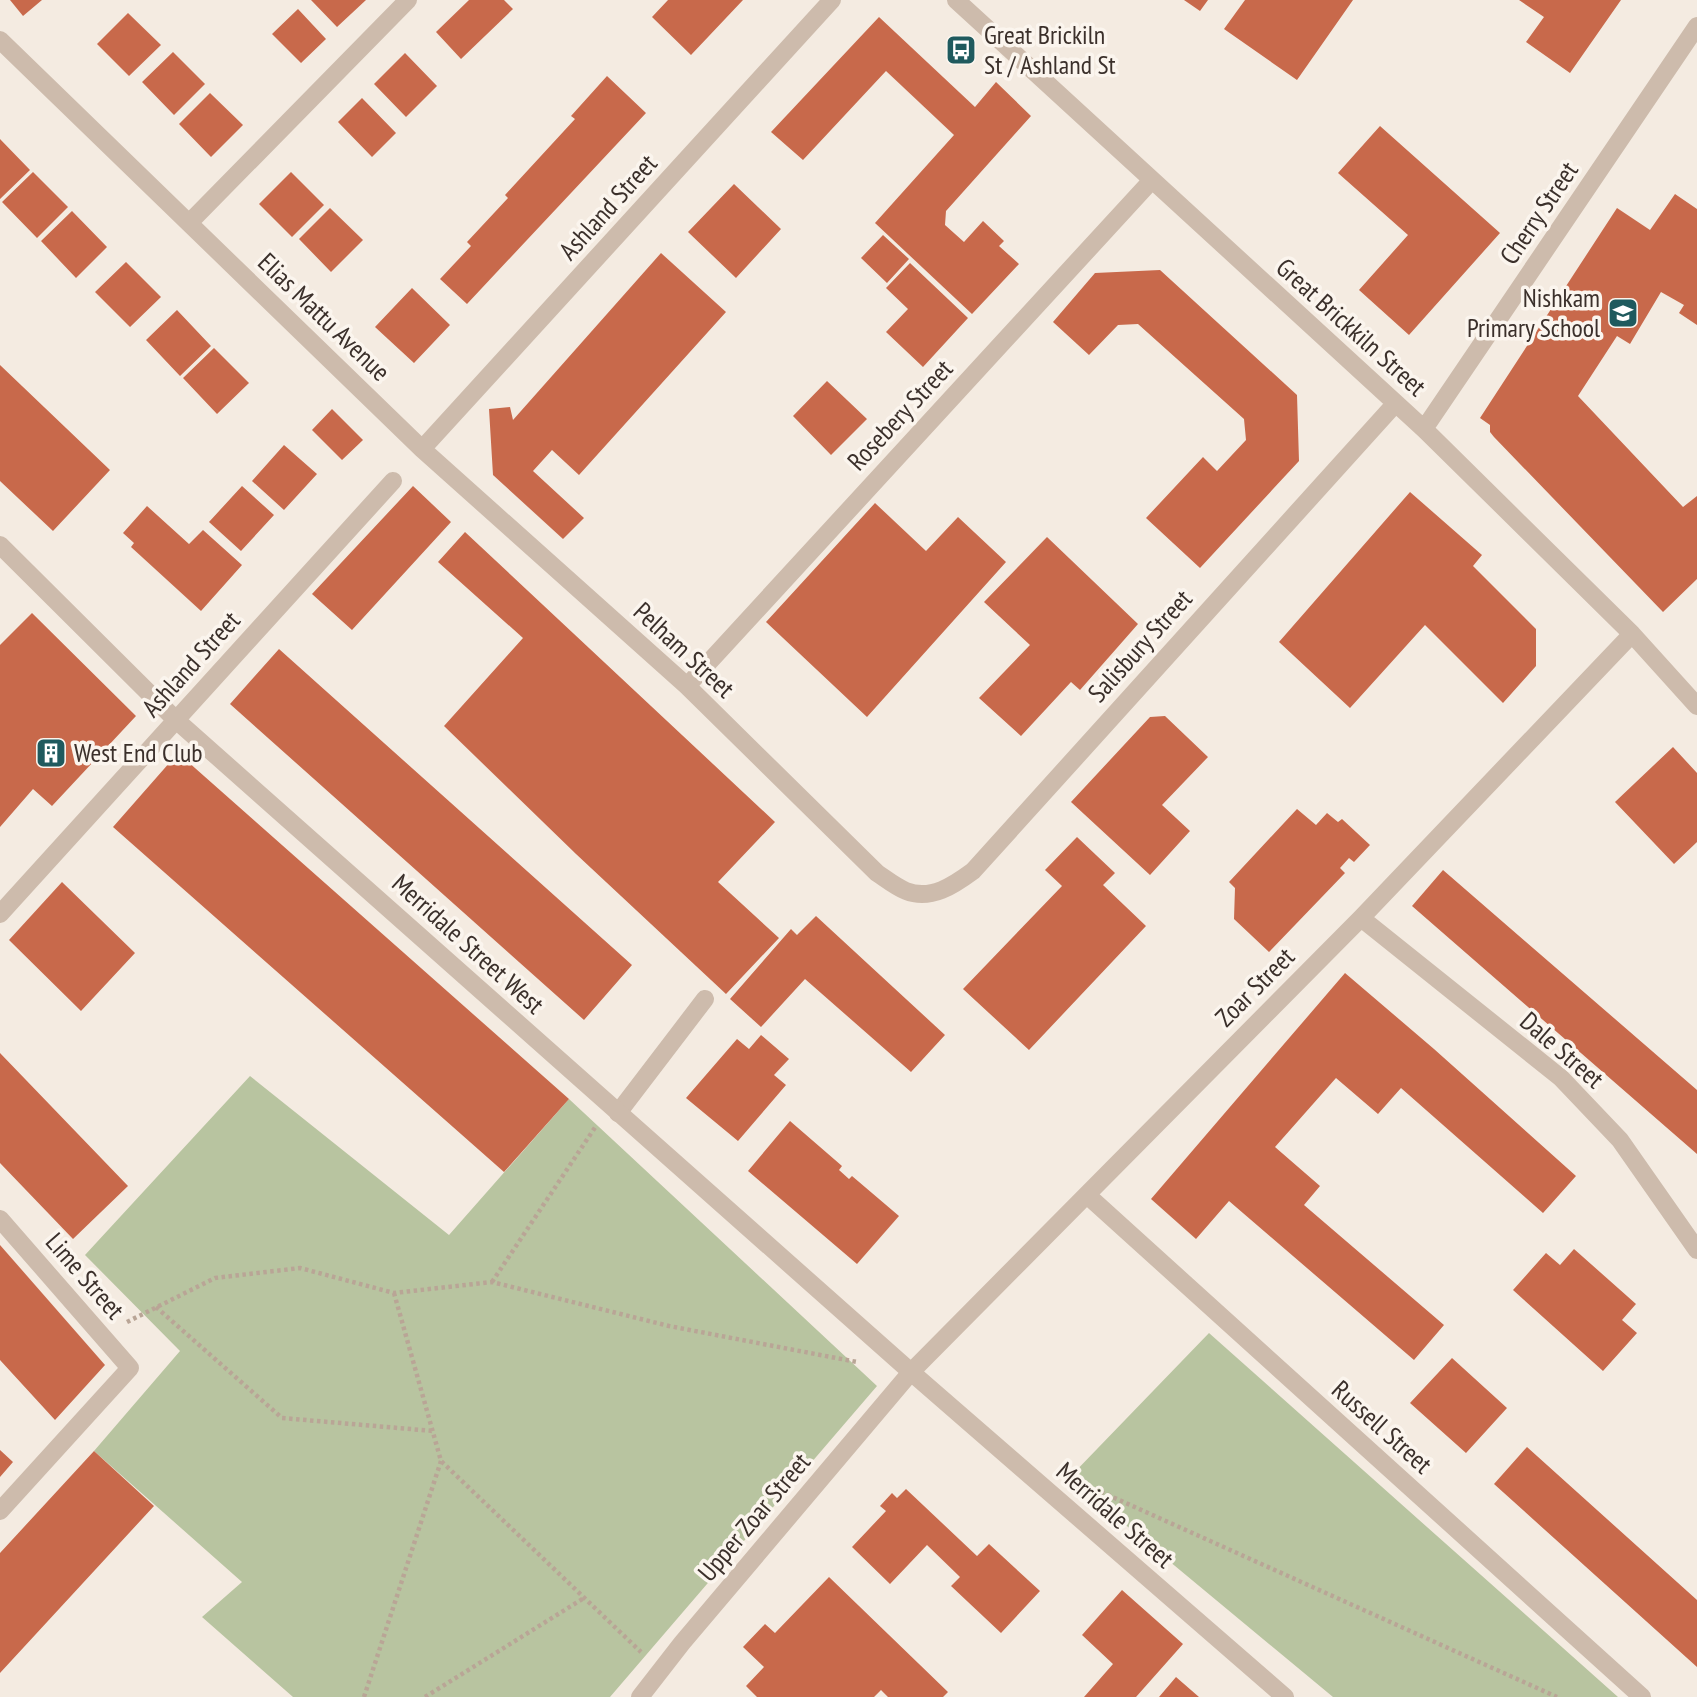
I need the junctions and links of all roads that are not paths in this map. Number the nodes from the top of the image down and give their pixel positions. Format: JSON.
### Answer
{"nodes":[{"id":1,"x":408,"y":0,"type":"edge"},
{"id":2,"x":832,"y":0,"type":"edge"},
{"id":3,"x":956,"y":0,"type":"edge"},
{"id":4,"x":1697,"y":26,"type":"edge"},
{"id":5,"x":0,"y":40,"type":"edge"},
{"id":6,"x":1152,"y":180,"type":"junction"},
{"id":7,"x":189,"y":223,"type":"junction"},
{"id":8,"x":1395,"y":404,"type":"junction"},
{"id":9,"x":1424,"y":429,"type":"junction"},
{"id":10,"x":422,"y":449,"type":"junction"},
{"id":11,"x":393,"y":481,"type":"dead end"},
{"id":12,"x":0,"y":545,"type":"edge"},
{"id":13,"x":1632,"y":634,"type":"junction"},
{"id":14,"x":687,"y":686,"type":"junction"},
{"id":15,"x":1693,"y":695,"type":"edge"},
{"id":16,"x":176,"y":719,"type":"junction"},
{"id":17,"x":907,"y":892,"type":"joint"},
{"id":18,"x":0,"y":914,"type":"edge"},
{"id":19,"x":1361,"y":918,"type":"junction"},
{"id":20,"x":705,"y":999,"type":"dead end"},
{"id":21,"x":614,"y":1109,"type":"junction"},
{"id":22,"x":1087,"y":1195,"type":"junction"},
{"id":23,"x":0,"y":1219,"type":"edge"},
{"id":24,"x":1697,"y":1250,"type":"edge"},
{"id":25,"x":911,"y":1373,"type":"junction"},
{"id":26,"x":0,"y":1511,"type":"edge"},
{"id":27,"x":640,"y":1697,"type":"edge"},
{"id":28,"x":1285,"y":1697,"type":"edge"},
{"id":29,"x":1642,"y":1697,"type":"edge"}],
"edges":[{"from":1,"to":7,"type":"street"},
{"from":2,"to":10,"type":"street","name":"Ashland Street"},
{"from":3,"to":6,"type":"street","name":"Great Brickkiln Street"},
{"from":4,"to":9,"type":"street","name":"Cherry Street"},
{"from":5,"to":7,"type":"street","name":"Elias Mattu Avenue"},
{"from":6,"to":8,"type":"street","name":"Great Brickkiln Street"},
{"from":6,"to":14,"type":"street","name":"Rosebery Street"},
{"from":7,"to":10,"type":"street","name":"Elias Mattu Avenue"},
{"from":8,"to":9,"type":"street","name":"Great Brickkiln Street"},
{"from":8,"to":17,"type":"street","name":"Salisbury Street"},
{"from":9,"to":13,"type":"street","name":"Great Brickkiln Street"},
{"from":10,"to":14,"type":"street","name":"Pelham Street"},
{"from":11,"to":16,"type":"street","name":"Ashland Street"},
{"from":12,"to":16,"type":"street","name":"Merridale Street West"},
{"from":13,"to":15,"type":"street","name":"Great Brickkiln Street"},
{"from":13,"to":19,"type":"street","name":"Zoar Street"},
{"from":14,"to":17,"type":"street","name":"Pelham Street"},
{"from":16,"to":18,"type":"street","name":"Ashland Street"},
{"from":16,"to":21,"type":"street","name":"Merridale Street West"},
{"from":19,"to":22,"type":"street","name":"Zoar Street"},
{"from":19,"to":24,"type":"street","name":"Dale Street"},
{"from":20,"to":21,"type":"street"},
{"from":21,"to":25,"type":"street","name":"Merridale Street West"},
{"from":22,"to":25,"type":"street","name":"Zoar Street"},
{"from":22,"to":29,"type":"street","name":"Russell Street"},
{"from":23,"to":26,"type":"street","name":"Lime Street"},
{"from":25,"to":27,"type":"street","name":"Upper Zoar Street"},
{"from":25,"to":28,"type":"street","name":"Merridale Street"}]}
